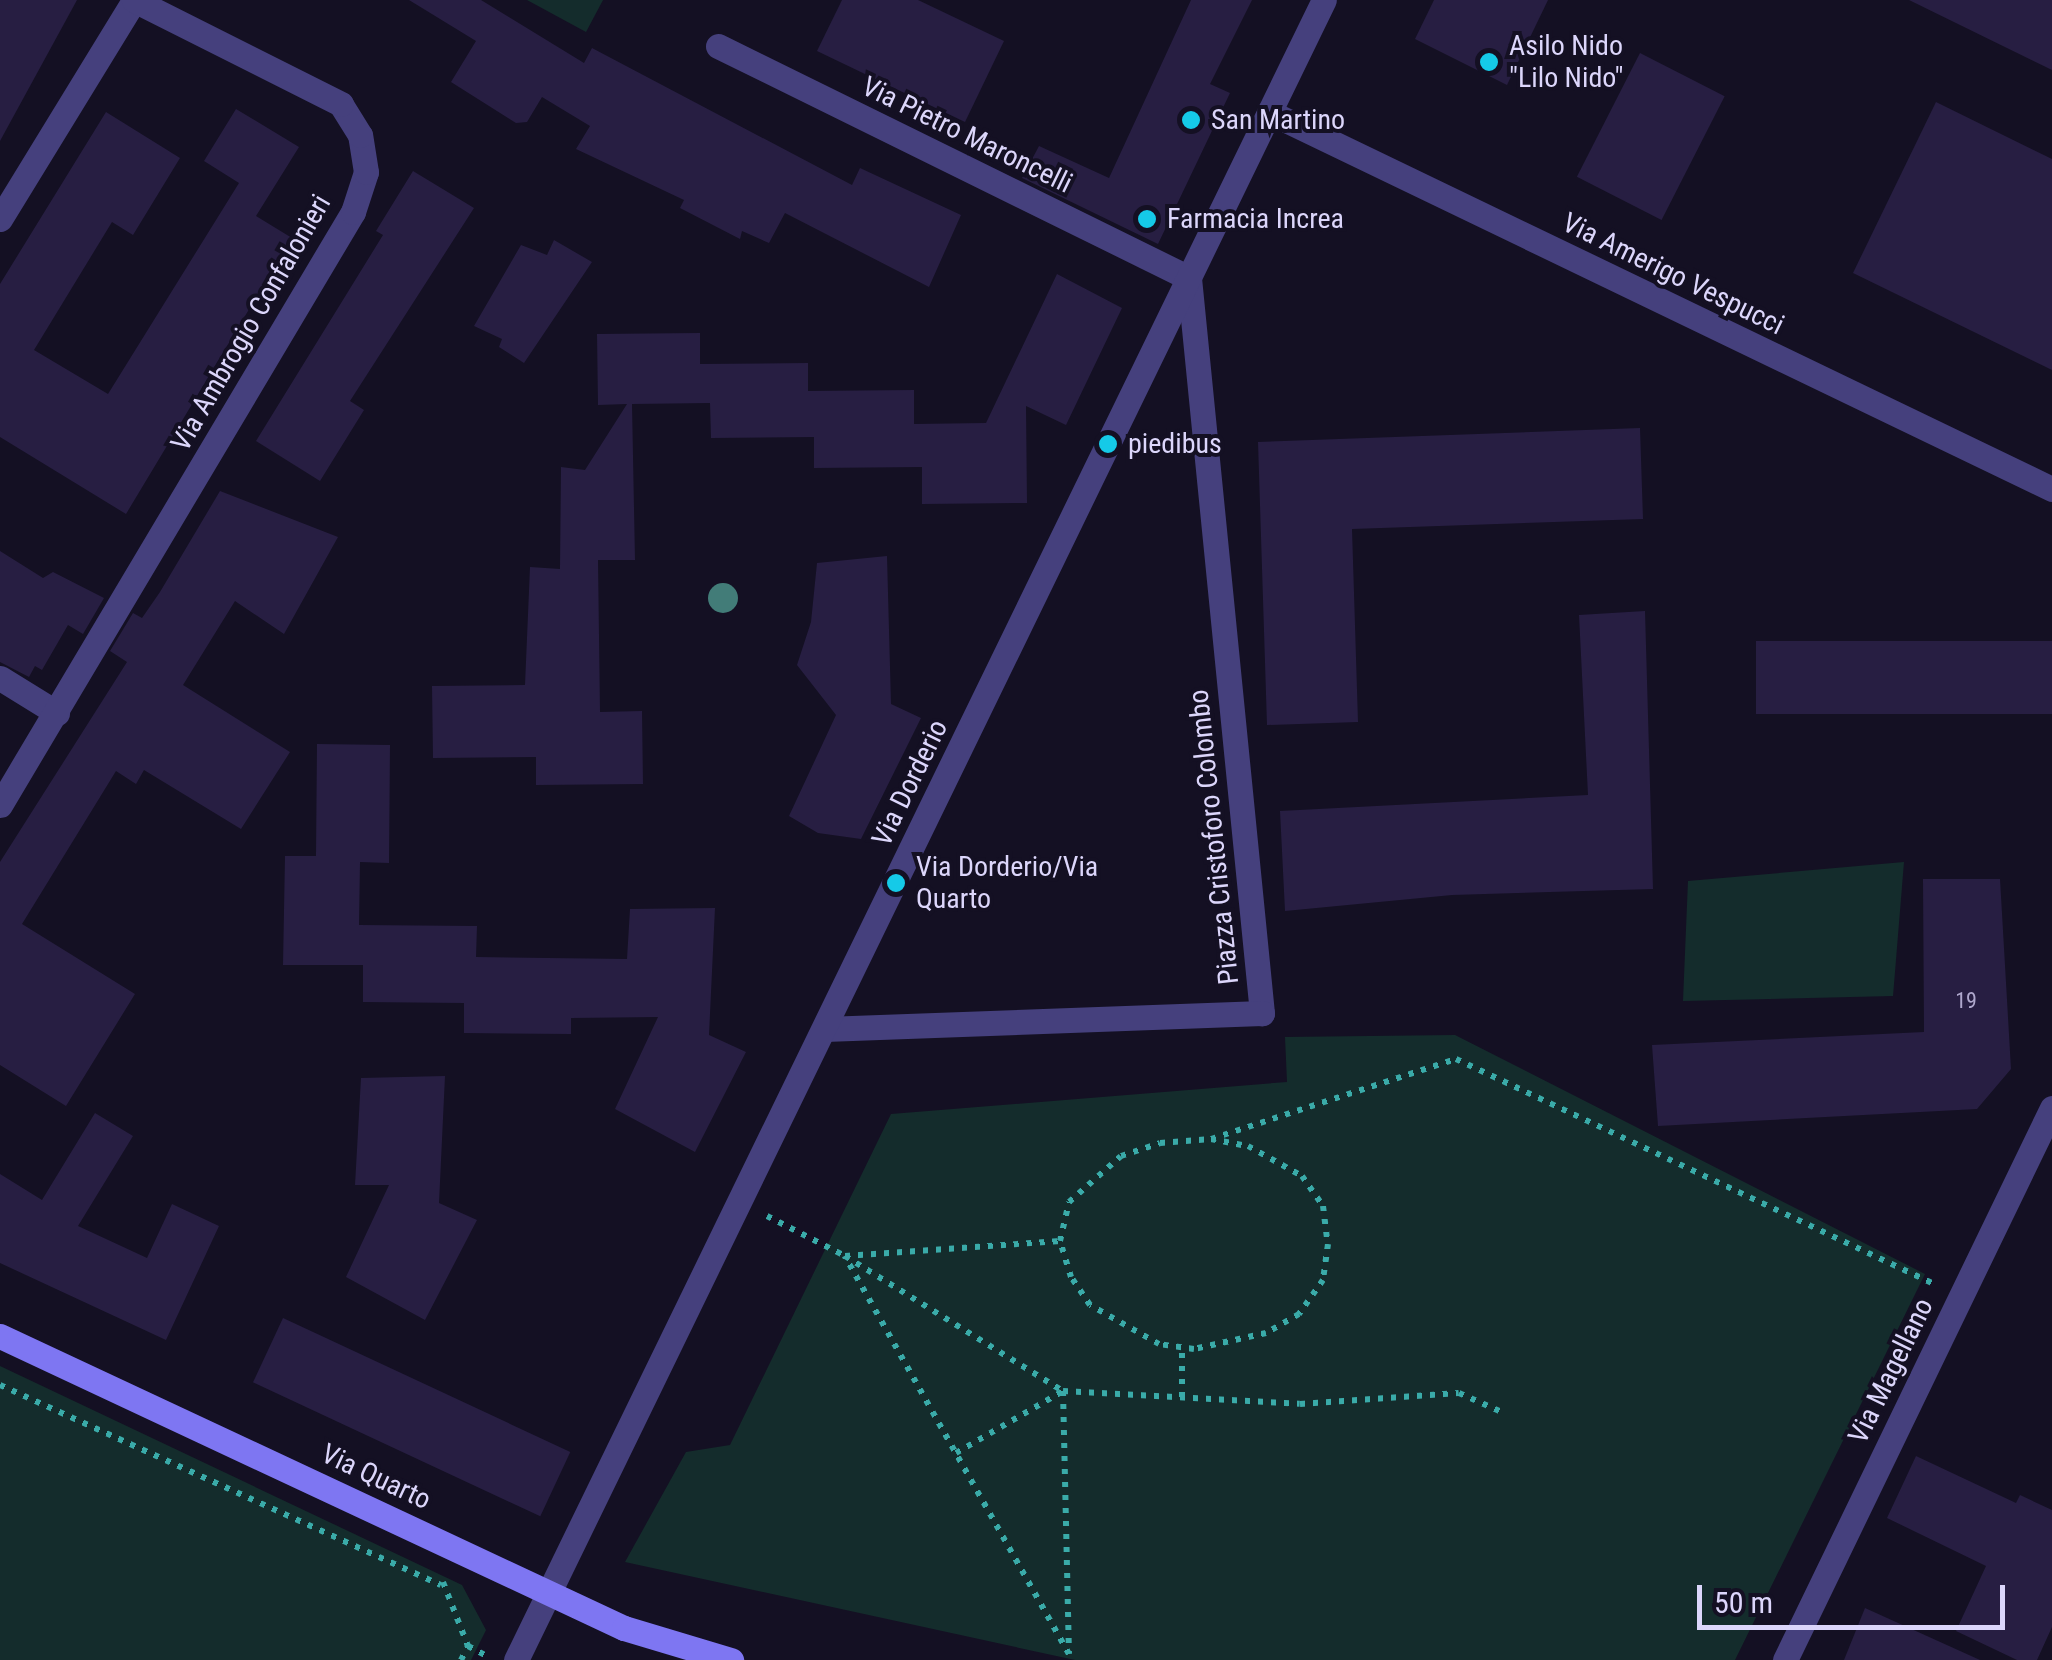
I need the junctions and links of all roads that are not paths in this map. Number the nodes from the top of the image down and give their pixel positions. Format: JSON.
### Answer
{"nodes":[{"id":1,"x":134,"y":0,"type":"edge"},
{"id":2,"x":1324,"y":0,"type":"edge"},
{"id":3,"x":718,"y":46,"type":"dead end"},
{"id":4,"x":1269,"y":112,"type":"junction"},
{"id":5,"x":0,"y":219,"type":"edge"},
{"id":6,"x":1189,"y":278,"type":"junction"},
{"id":7,"x":2052,"y":489,"type":"edge"},
{"id":8,"x":0,"y":678,"type":"edge"},
{"id":9,"x":57,"y":713,"type":"junction"},
{"id":10,"x":0,"y":806,"type":"edge"},
{"id":11,"x":824,"y":1028,"type":"junction"},
{"id":12,"x":2052,"y":1108,"type":"edge"},
{"id":13,"x":0,"y":1336,"type":"edge"},
{"id":14,"x":550,"y":1592,"type":"junction"},
{"id":15,"x":516,"y":1660,"type":"edge"},
{"id":16,"x":732,"y":1660,"type":"edge"},
{"id":17,"x":1784,"y":1660,"type":"edge"}],
"edges":[{"from":1,"to":5,"type":"street"},
{"from":1,"to":9,"type":"street","name":"Via Ambrogio Confalonieri"},
{"from":2,"to":4,"type":"street","name":"Via Dorderio"},
{"from":3,"to":6,"type":"street","name":"Via Pietro Maroncelli"},
{"from":4,"to":6,"type":"street","name":"Via Dorderio"},
{"from":4,"to":7,"type":"street","name":"Via Amerigo Vespucci"},
{"from":6,"to":11,"type":"street","name":"Via Dorderio"},
{"from":6,"to":11,"type":"street","name":"Piazza Cristoforo Colombo"},
{"from":8,"to":9,"type":"street"},
{"from":9,"to":10,"type":"street","name":"Via Ambrogio Confalonieri"},
{"from":11,"to":14,"type":"street","name":"Via Dorderio"},
{"from":12,"to":17,"type":"street","name":"Via Magellano"},
{"from":13,"to":14,"type":"street","name":"Via Quarto"},
{"from":14,"to":15,"type":"street","name":"Via Dorderio"},
{"from":14,"to":16,"type":"street","name":"Via Quarto"}]}
